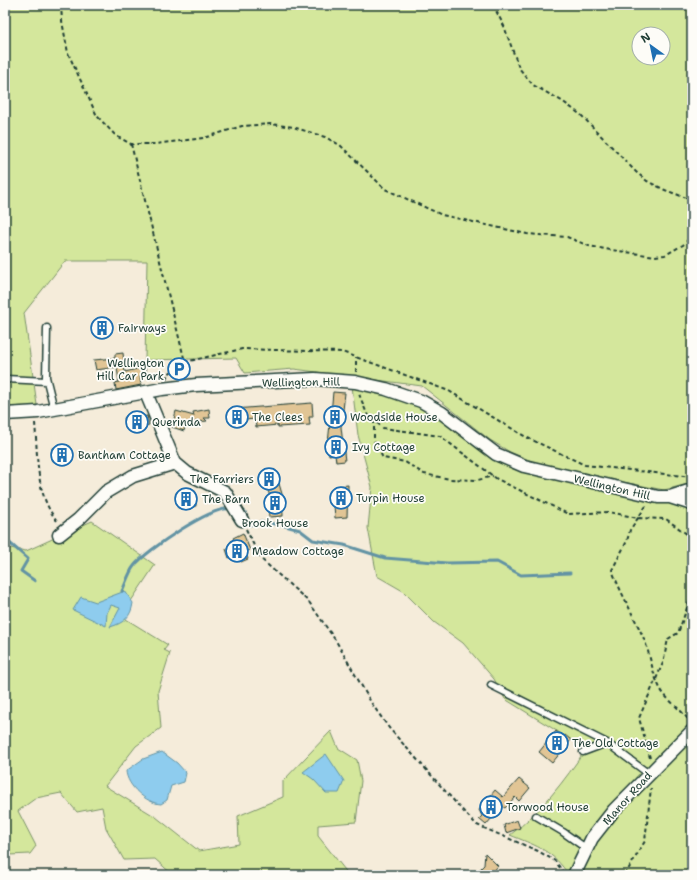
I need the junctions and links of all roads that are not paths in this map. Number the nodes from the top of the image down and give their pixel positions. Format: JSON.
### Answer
{"nodes":[{"id":1,"x":46,"y":328,"type":"dead end"},
{"id":2,"x":5,"y":379,"type":"edge"},
{"id":3,"x":47,"y":382,"type":"junction"},
{"id":4,"x":146,"y":393,"type":"junction"},
{"id":5,"x":54,"y":408,"type":"junction"},
{"id":6,"x":5,"y":414,"type":"edge"},
{"id":7,"x":175,"y":463,"type":"junction"},
{"id":8,"x":692,"y":490,"type":"edge"},
{"id":9,"x":664,"y":497,"type":"junction"},
{"id":10,"x":692,"y":504,"type":"edge"},
{"id":11,"x":242,"y":520,"type":"road end"},
{"id":12,"x":62,"y":533,"type":"road end"},
{"id":13,"x":491,"y":685,"type":"dead end"},
{"id":14,"x":692,"y":731,"type":"edge"},
{"id":15,"x":607,"y":743,"type":"junction"},
{"id":16,"x":583,"y":752,"type":"dead end"},
{"id":17,"x":651,"y":772,"type":"junction"},
{"id":18,"x":536,"y":816,"type":"dead end"},
{"id":19,"x":587,"y":849,"type":"junction"},
{"id":20,"x":574,"y":875,"type":"edge"}],
"edges":[{"from":1,"to":3,"type":"lane"},
{"from":2,"to":3,"type":"lane"},
{"from":3,"to":5,"type":"lane"},
{"from":4,"to":5,"type":"street","name":"Wellington Hill"},
{"from":4,"to":7,"type":"street"},
{"from":4,"to":9,"type":"street","name":"Wellington Hill"},
{"from":5,"to":6,"type":"street","name":"Wellington Hill"},
{"from":7,"to":11,"type":"street"},
{"from":7,"to":12,"type":"street"},
{"from":8,"to":9,"type":"street"},
{"from":9,"to":10,"type":"street","name":"Wellington Hill"},
{"from":13,"to":15,"type":"lane"},
{"from":14,"to":17,"type":"street","name":"Manor Road"},
{"from":15,"to":16,"type":"lane"},
{"from":15,"to":17,"type":"lane"},
{"from":17,"to":19,"type":"street","name":"Manor Road"},
{"from":18,"to":19,"type":"lane"},
{"from":19,"to":20,"type":"street","name":"Manor Road"}]}
